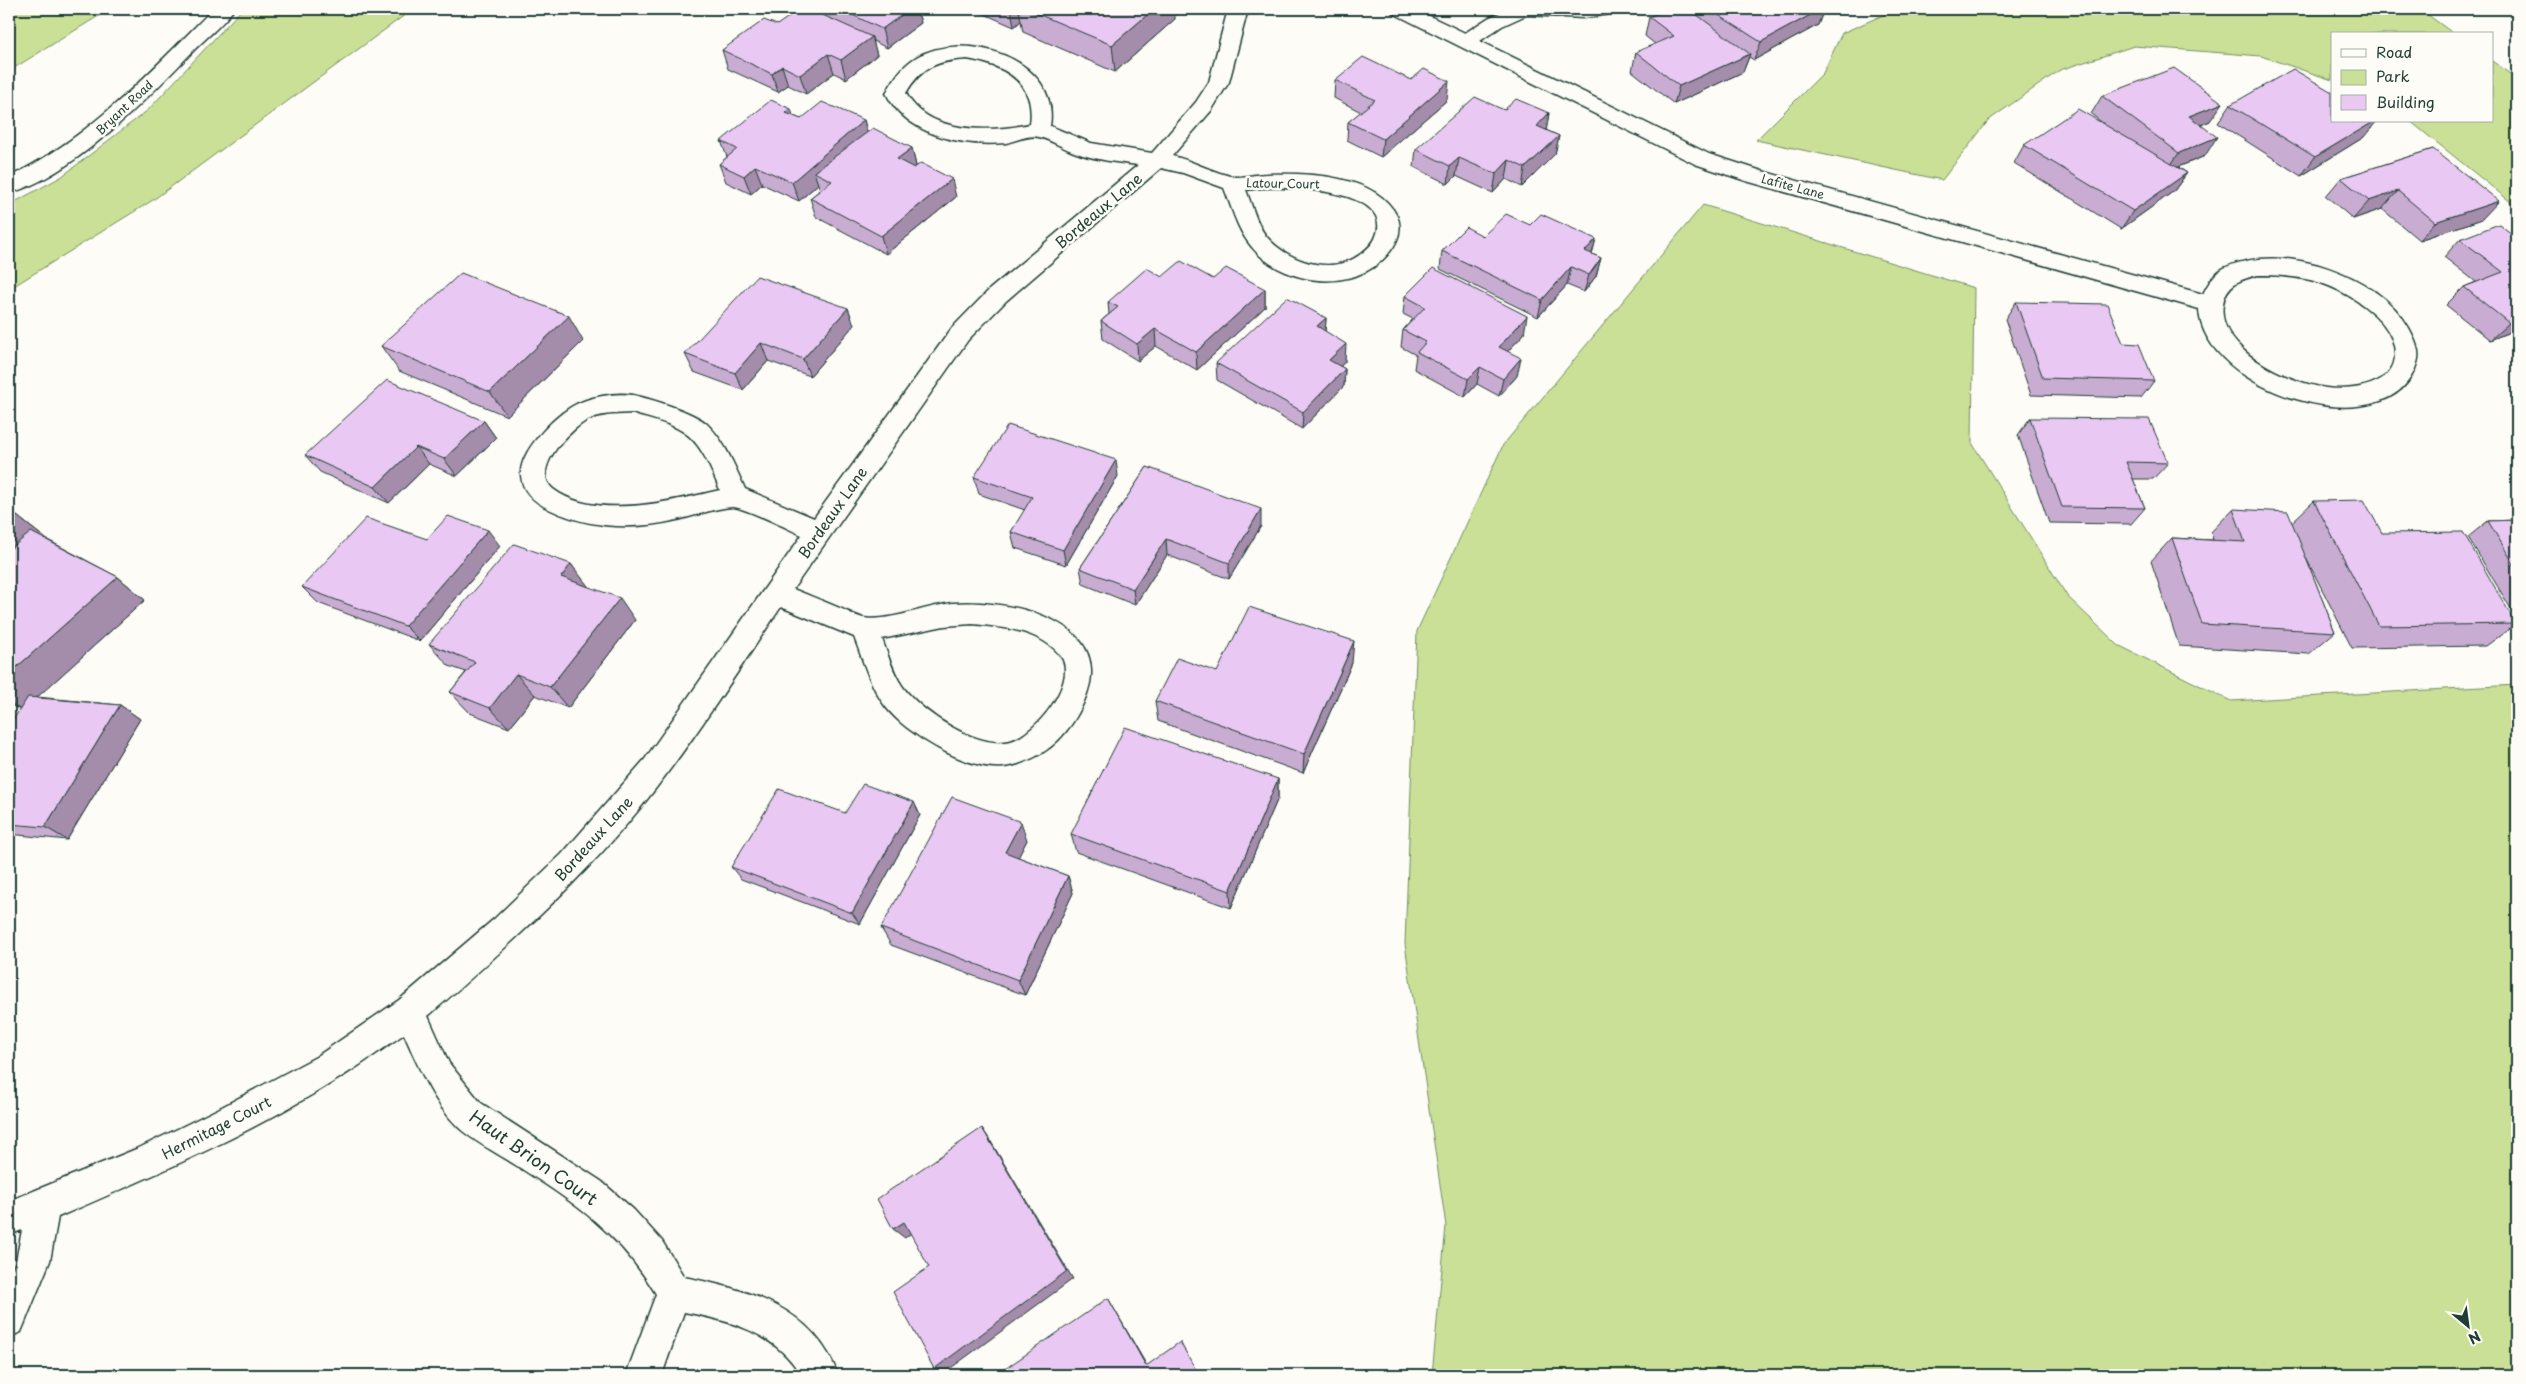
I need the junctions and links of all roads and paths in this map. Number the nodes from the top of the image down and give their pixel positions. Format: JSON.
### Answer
{"nodes":[{"id":1,"x":224,"y":9,"type":"edge"},
{"id":2,"x":1238,"y":9,"type":"edge"},
{"id":3,"x":1400,"y":9,"type":"edge"},
{"id":4,"x":1525,"y":9,"type":"edge"},
{"id":5,"x":1609,"y":9,"type":"edge"},
{"id":6,"x":1465,"y":42,"type":"junction"},
{"id":7,"x":1038,"y":129,"type":"junction"},
{"id":8,"x":1156,"y":161,"type":"junction"},
{"id":9,"x":1233,"y":184,"type":"junction"},
{"id":10,"x":9,"y":186,"type":"edge"},
{"id":11,"x":2210,"y":304,"type":"junction"},
{"id":12,"x":735,"y":496,"type":"junction"},
{"id":13,"x":819,"y":530,"type":"junction"},
{"id":14,"x":774,"y":594,"type":"junction"},
{"id":15,"x":864,"y":629,"type":"junction"},
{"id":16,"x":410,"y":1011,"type":"junction"},
{"id":17,"x":43,"y":1206,"type":"junction"},
{"id":18,"x":9,"y":1218,"type":"edge"},
{"id":19,"x":674,"y":1292,"type":"junction"},
{"id":20,"x":9,"y":1320,"type":"edge"},
{"id":21,"x":644,"y":1375,"type":"edge"},
{"id":22,"x":820,"y":1375,"type":"edge"}],
"edges":[{"from":1,"to":10,"type":"street","name":"Bryant Road"},
{"from":2,"to":8,"type":"street","name":"Bordeaux Lane"},
{"from":3,"to":6,"type":"street","name":"Lafite Lane"},
{"from":4,"to":5,"type":"street"},
{"from":4,"to":6,"type":"street"},
{"from":6,"to":11,"type":"street","name":"Lafite Lane"},
{"from":7,"to":7,"type":"street"},
{"from":7,"to":8,"type":"street","name":"Latour Court"},
{"from":8,"to":9,"type":"street","name":"Latour Court"},
{"from":8,"to":13,"type":"street","name":"Bordeaux Lane"},
{"from":9,"to":9,"type":"street","name":"Latour Court"},
{"from":11,"to":11,"type":"street"},
{"from":12,"to":12,"type":"street"},
{"from":12,"to":13,"type":"street"},
{"from":13,"to":14,"type":"street","name":"Bordeaux Lane"},
{"from":14,"to":15,"type":"street"},
{"from":14,"to":16,"type":"street","name":"Bordeaux Lane"},
{"from":15,"to":15,"type":"street"},
{"from":16,"to":17,"type":"street","name":"Hermitage Court"},
{"from":16,"to":19,"type":"street","name":"Haut Brion Court"},
{"from":17,"to":18,"type":"street","name":"Hermitage Court"},
{"from":17,"to":20,"type":"street"},
{"from":19,"to":21,"type":"street"},
{"from":19,"to":22,"type":"street"}]}
